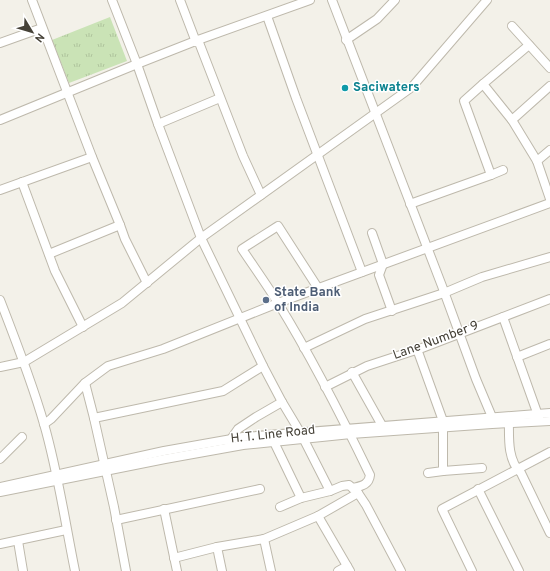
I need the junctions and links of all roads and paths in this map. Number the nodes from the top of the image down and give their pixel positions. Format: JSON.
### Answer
{"nodes":[{"id":1,"x":32,"y":0,"type":"edge"},
{"id":2,"x":112,"y":0,"type":"edge"},
{"id":3,"x":180,"y":0,"type":"edge"},
{"id":4,"x":310,"y":0,"type":"edge"},
{"id":5,"x":332,"y":0,"type":"edge"},
{"id":6,"x":395,"y":0,"type":"edge"},
{"id":7,"x":487,"y":0,"type":"edge"},
{"id":8,"x":266,"y":16,"type":"junction"},
{"id":9,"x":512,"y":26,"type":"dead end"},
{"id":10,"x":42,"y":28,"type":"junction"},
{"id":11,"x":346,"y":40,"type":"junction"},
{"id":12,"x":197,"y":41,"type":"junction"},
{"id":13,"x":0,"y":43,"type":"edge"},
{"id":14,"x":529,"y":45,"type":"junction"},
{"id":15,"x":137,"y":64,"type":"junction"},
{"id":16,"x":550,"y":68,"type":"edge"},
{"id":17,"x":483,"y":84,"type":"junction"},
{"id":18,"x":550,"y":86,"type":"edge"},
{"id":19,"x":68,"y":93,"type":"junction"},
{"id":20,"x":220,"y":98,"type":"junction"},
{"id":21,"x":376,"y":113,"type":"junction"},
{"id":22,"x":0,"y":120,"type":"edge"},
{"id":23,"x":512,"y":120,"type":"junction"},
{"id":24,"x":158,"y":124,"type":"junction"},
{"id":25,"x":550,"y":150,"type":"edge"},
{"id":26,"x":318,"y":154,"type":"junction"},
{"id":27,"x":92,"y":157,"type":"junction"},
{"id":28,"x":537,"y":161,"type":"junction"},
{"id":29,"x":503,"y":170,"type":"dead end"},
{"id":30,"x":491,"y":176,"type":"junction"},
{"id":31,"x":22,"y":182,"type":"junction"},
{"id":32,"x":0,"y":190,"type":"edge"},
{"id":33,"x":261,"y":194,"type":"junction"},
{"id":34,"x":550,"y":199,"type":"edge"},
{"id":35,"x":550,"y":203,"type":"edge"},
{"id":36,"x":410,"y":204,"type":"junction"},
{"id":37,"x":120,"y":225,"type":"junction"},
{"id":38,"x":372,"y":233,"type":"dead end"},
{"id":39,"x":201,"y":238,"type":"junction"},
{"id":40,"x":427,"y":248,"type":"junction"},
{"id":41,"x":50,"y":254,"type":"junction"},
{"id":42,"x":550,"y":257,"type":"edge"},
{"id":43,"x":383,"y":264,"type":"junction"},
{"id":44,"x":362,"y":272,"type":"junction"},
{"id":45,"x":147,"y":283,"type":"junction"},
{"id":46,"x":318,"y":288,"type":"junction"},
{"id":47,"x":444,"y":293,"type":"junction"},
{"id":48,"x":0,"y":300,"type":"edge"},
{"id":49,"x":550,"y":300,"type":"edge"},
{"id":50,"x":278,"y":303,"type":"junction"},
{"id":51,"x":392,"y":311,"type":"junction"},
{"id":52,"x":503,"y":317,"type":"junction"},
{"id":53,"x":240,"y":318,"type":"junction"},
{"id":54,"x":83,"y":327,"type":"junction"},
{"id":55,"x":459,"y":333,"type":"junction"},
{"id":56,"x":550,"y":344,"type":"edge"},
{"id":57,"x":304,"y":348,"type":"junction"},
{"id":58,"x":417,"y":349,"type":"junction"},
{"id":59,"x":517,"y":357,"type":"junction"},
{"id":60,"x":24,"y":362,"type":"junction"},
{"id":61,"x":262,"y":366,"type":"junction"},
{"id":62,"x":0,"y":367,"type":"edge"},
{"id":63,"x":352,"y":372,"type":"junction"},
{"id":64,"x":85,"y":383,"type":"junction"},
{"id":65,"x":325,"y":386,"type":"junction"},
{"id":66,"x":282,"y":402,"type":"junction"},
{"id":67,"x":550,"y":413,"type":"edge"},
{"id":68,"x":94,"y":418,"type":"junction"},
{"id":69,"x":539,"y":418,"type":"junction"},
{"id":70,"x":509,"y":420,"type":"junction"},
{"id":71,"x":492,"y":421,"type":"junction"},
{"id":72,"x":550,"y":421,"type":"edge"},
{"id":73,"x":44,"y":424,"type":"junction"},
{"id":74,"x":443,"y":424,"type":"junction"},
{"id":75,"x":384,"y":429,"type":"junction"},
{"id":76,"x":349,"y":431,"type":"junction"},
{"id":77,"x":301,"y":436,"type":"junction"},
{"id":78,"x":22,"y":437,"type":"dead end"},
{"id":79,"x":274,"y":442,"type":"junction"},
{"id":80,"x":231,"y":443,"type":"junction"},
{"id":81,"x":550,"y":452,"type":"edge"},
{"id":82,"x":0,"y":459,"type":"edge"},
{"id":83,"x":105,"y":468,"type":"junction"},
{"id":84,"x":482,"y":468,"type":"dead end"},
{"id":85,"x":518,"y":469,"type":"junction"},
{"id":86,"x":443,"y":471,"type":"junction"},
{"id":87,"x":428,"y":473,"type":"dead end"},
{"id":88,"x":57,"y":478,"type":"junction"},
{"id":89,"x":0,"y":487,"type":"edge"},
{"id":90,"x":260,"y":489,"type":"dead end"},
{"id":91,"x":478,"y":490,"type":"junction"},
{"id":92,"x":330,"y":491,"type":"junction"},
{"id":93,"x":355,"y":491,"type":"junction"},
{"id":94,"x":0,"y":492,"type":"edge"},
{"id":95,"x":301,"y":498,"type":"junction"},
{"id":96,"x":280,"y":507,"type":"dead end"},
{"id":97,"x":164,"y":509,"type":"junction"},
{"id":98,"x":318,"y":516,"type":"junction"},
{"id":99,"x":116,"y":520,"type":"junction"},
{"id":100,"x":66,"y":530,"type":"junction"},
{"id":101,"x":550,"y":532,"type":"edge"},
{"id":102,"x":264,"y":539,"type":"junction"},
{"id":103,"x":18,"y":541,"type":"junction"},
{"id":104,"x":0,"y":544,"type":"edge"},
{"id":105,"x":217,"y":547,"type":"junction"},
{"id":106,"x":174,"y":558,"type":"junction"},
{"id":107,"x":348,"y":569,"type":"edge"},
{"id":108,"x":23,"y":571,"type":"edge"},
{"id":109,"x":75,"y":571,"type":"edge"},
{"id":110,"x":126,"y":571,"type":"edge"},
{"id":111,"x":177,"y":571,"type":"edge"},
{"id":112,"x":222,"y":571,"type":"edge"},
{"id":113,"x":271,"y":571,"type":"edge"},
{"id":114,"x":338,"y":571,"type":"edge"},
{"id":115,"x":401,"y":571,"type":"edge"},
{"id":116,"x":472,"y":571,"type":"edge"},
{"id":117,"x":519,"y":571,"type":"edge"}],
"edges":[{"from":1,"to":10,"type":"street"},
{"from":2,"to":15,"type":"street"},
{"from":3,"to":12,"type":"street"},
{"from":4,"to":8,"type":"street"},
{"from":5,"to":11,"type":"street"},
{"from":6,"to":11,"type":"street"},
{"from":7,"to":21,"type":"street"},
{"from":8,"to":12,"type":"street"},
{"from":8,"to":26,"type":"street"},
{"from":9,"to":14,"type":"street"},
{"from":10,"to":13,"type":"street"},
{"from":10,"to":19,"type":"street"},
{"from":11,"to":21,"type":"street"},
{"from":12,"to":15,"type":"street"},
{"from":12,"to":20,"type":"street"},
{"from":14,"to":16,"type":"street"},
{"from":14,"to":17,"type":"street"},
{"from":15,"to":19,"type":"street"},
{"from":15,"to":24,"type":"street"},
{"from":17,"to":23,"type":"street"},
{"from":17,"to":30,"type":"street"},
{"from":18,"to":23,"type":"street"},
{"from":19,"to":22,"type":"street"},
{"from":19,"to":27,"type":"street"},
{"from":20,"to":24,"type":"street"},
{"from":20,"to":33,"type":"street"},
{"from":21,"to":26,"type":"street"},
{"from":21,"to":36,"type":"street"},
{"from":23,"to":28,"type":"street"},
{"from":24,"to":39,"type":"street"},
{"from":25,"to":28,"type":"street"},
{"from":26,"to":33,"type":"street"},
{"from":26,"to":44,"type":"street"},
{"from":27,"to":31,"type":"street"},
{"from":27,"to":37,"type":"street"},
{"from":28,"to":34,"type":"street"},
{"from":29,"to":30,"type":"street"},
{"from":30,"to":36,"type":"street"},
{"from":31,"to":32,"type":"street"},
{"from":31,"to":41,"type":"street"},
{"from":33,"to":39,"type":"street"},
{"from":35,"to":40,"type":"street"},
{"from":36,"to":40,"type":"street"},
{"from":37,"to":41,"type":"street"},
{"from":37,"to":45,"type":"street"},
{"from":38,"to":43,"type":"street"},
{"from":39,"to":45,"type":"street"},
{"from":39,"to":53,"type":"street"},
{"from":40,"to":43,"type":"street"},
{"from":40,"to":47,"type":"street"},
{"from":41,"to":54,"type":"street"},
{"from":42,"to":47,"type":"street"},
{"from":43,"to":44,"type":"street"},
{"from":43,"to":51,"type":"street"},
{"from":44,"to":46,"type":"street"},
{"from":45,"to":54,"type":"street"},
{"from":46,"to":50,"type":"street"},
{"from":46,"to":50,"type":"street"},
{"from":47,"to":51,"type":"street"},
{"from":47,"to":55,"type":"street"},
{"from":48,"to":60,"type":"street"},
{"from":49,"to":52,"type":"street","name":"Lane Number 9"},
{"from":50,"to":53,"type":"street"},
{"from":50,"to":57,"type":"street"},
{"from":51,"to":57,"type":"street"},
{"from":52,"to":55,"type":"street","name":"Lane Number 9"},
{"from":52,"to":59,"type":"street"},
{"from":53,"to":61,"type":"street"},
{"from":53,"to":64,"type":"street"},
{"from":54,"to":60,"type":"street"},
{"from":55,"to":58,"type":"street","name":"Lane Number 9"},
{"from":55,"to":71,"type":"street"},
{"from":56,"to":59,"type":"street"},
{"from":57,"to":65,"type":"street"},
{"from":58,"to":63,"type":"street","name":"Lane Number 9"},
{"from":58,"to":74,"type":"street"},
{"from":59,"to":69,"type":"street"},
{"from":60,"to":62,"type":"street"},
{"from":60,"to":73,"type":"street"},
{"from":61,"to":66,"type":"street"},
{"from":61,"to":68,"type":"street"},
{"from":63,"to":65,"type":"street","name":"Lane Number 9"},
{"from":63,"to":75,"type":"street"},
{"from":64,"to":68,"type":"street"},
{"from":64,"to":73,"type":"street"},
{"from":65,"to":76,"type":"street"},
{"from":66,"to":77,"type":"street"},
{"from":66,"to":80,"type":"street"},
{"from":67,"to":69,"type":"street","name":"H. T. Line Road"},
{"from":68,"to":83,"type":"street"},
{"from":69,"to":70,"type":"street","name":"H. T. Line Road"},
{"from":69,"to":72,"type":"street","name":"H. T. Line Road"},
{"from":70,"to":71,"type":"street","name":"H. T. Line Road"},
{"from":70,"to":85,"type":"street"},
{"from":71,"to":74,"type":"street","name":"H. T. Line Road"},
{"from":73,"to":88,"type":"street"},
{"from":74,"to":75,"type":"street","name":"H. T. Line Road"},
{"from":74,"to":86,"type":"street"},
{"from":75,"to":76,"type":"street","name":"H. T. Line Road"},
{"from":76,"to":77,"type":"street","name":"H. T. Line Road"},
{"from":76,"to":93,"type":"street"},
{"from":77,"to":79,"type":"street","name":"H. T. Line Road"},
{"from":77,"to":80,"type":"street","name":"H. T. Line Road"},
{"from":77,"to":92,"type":"street"},
{"from":78,"to":82,"type":"street"},
{"from":79,"to":80,"type":"street","name":"H. T. Line Road"},
{"from":79,"to":95,"type":"street"},
{"from":80,"to":83,"type":"street","name":"H. T. Line Road"},
{"from":81,"to":85,"type":"street"},
{"from":83,"to":88,"type":"street","name":"H. T. Line Road"},
{"from":83,"to":99,"type":"street"},
{"from":84,"to":86,"type":"street"},
{"from":85,"to":91,"type":"street"},
{"from":85,"to":101,"type":"street"},
{"from":86,"to":87,"type":"street"},
{"from":88,"to":89,"type":"street","name":"H. T. Line Road"},
{"from":88,"to":94,"type":"street","name":"H. T. Line Road"},
{"from":88,"to":100,"type":"street"},
{"from":90,"to":97,"type":"street"},
{"from":91,"to":116,"type":"street"},
{"from":91,"to":117,"type":"street"},
{"from":92,"to":93,"type":"street"},
{"from":92,"to":95,"type":"street"},
{"from":93,"to":98,"type":"street"},
{"from":93,"to":115,"type":"street"},
{"from":95,"to":96,"type":"street"},
{"from":97,"to":99,"type":"street"},
{"from":97,"to":106,"type":"street"},
{"from":98,"to":102,"type":"street"},
{"from":98,"to":107,"type":"street"},
{"from":99,"to":110,"type":"street"},
{"from":100,"to":103,"type":"street"},
{"from":100,"to":109,"type":"street"},
{"from":102,"to":105,"type":"street"},
{"from":102,"to":113,"type":"street"},
{"from":103,"to":104,"type":"street"},
{"from":103,"to":108,"type":"street"},
{"from":105,"to":106,"type":"street"},
{"from":105,"to":112,"type":"street"},
{"from":106,"to":111,"type":"street"},
{"from":107,"to":114,"type":"street"}]}
